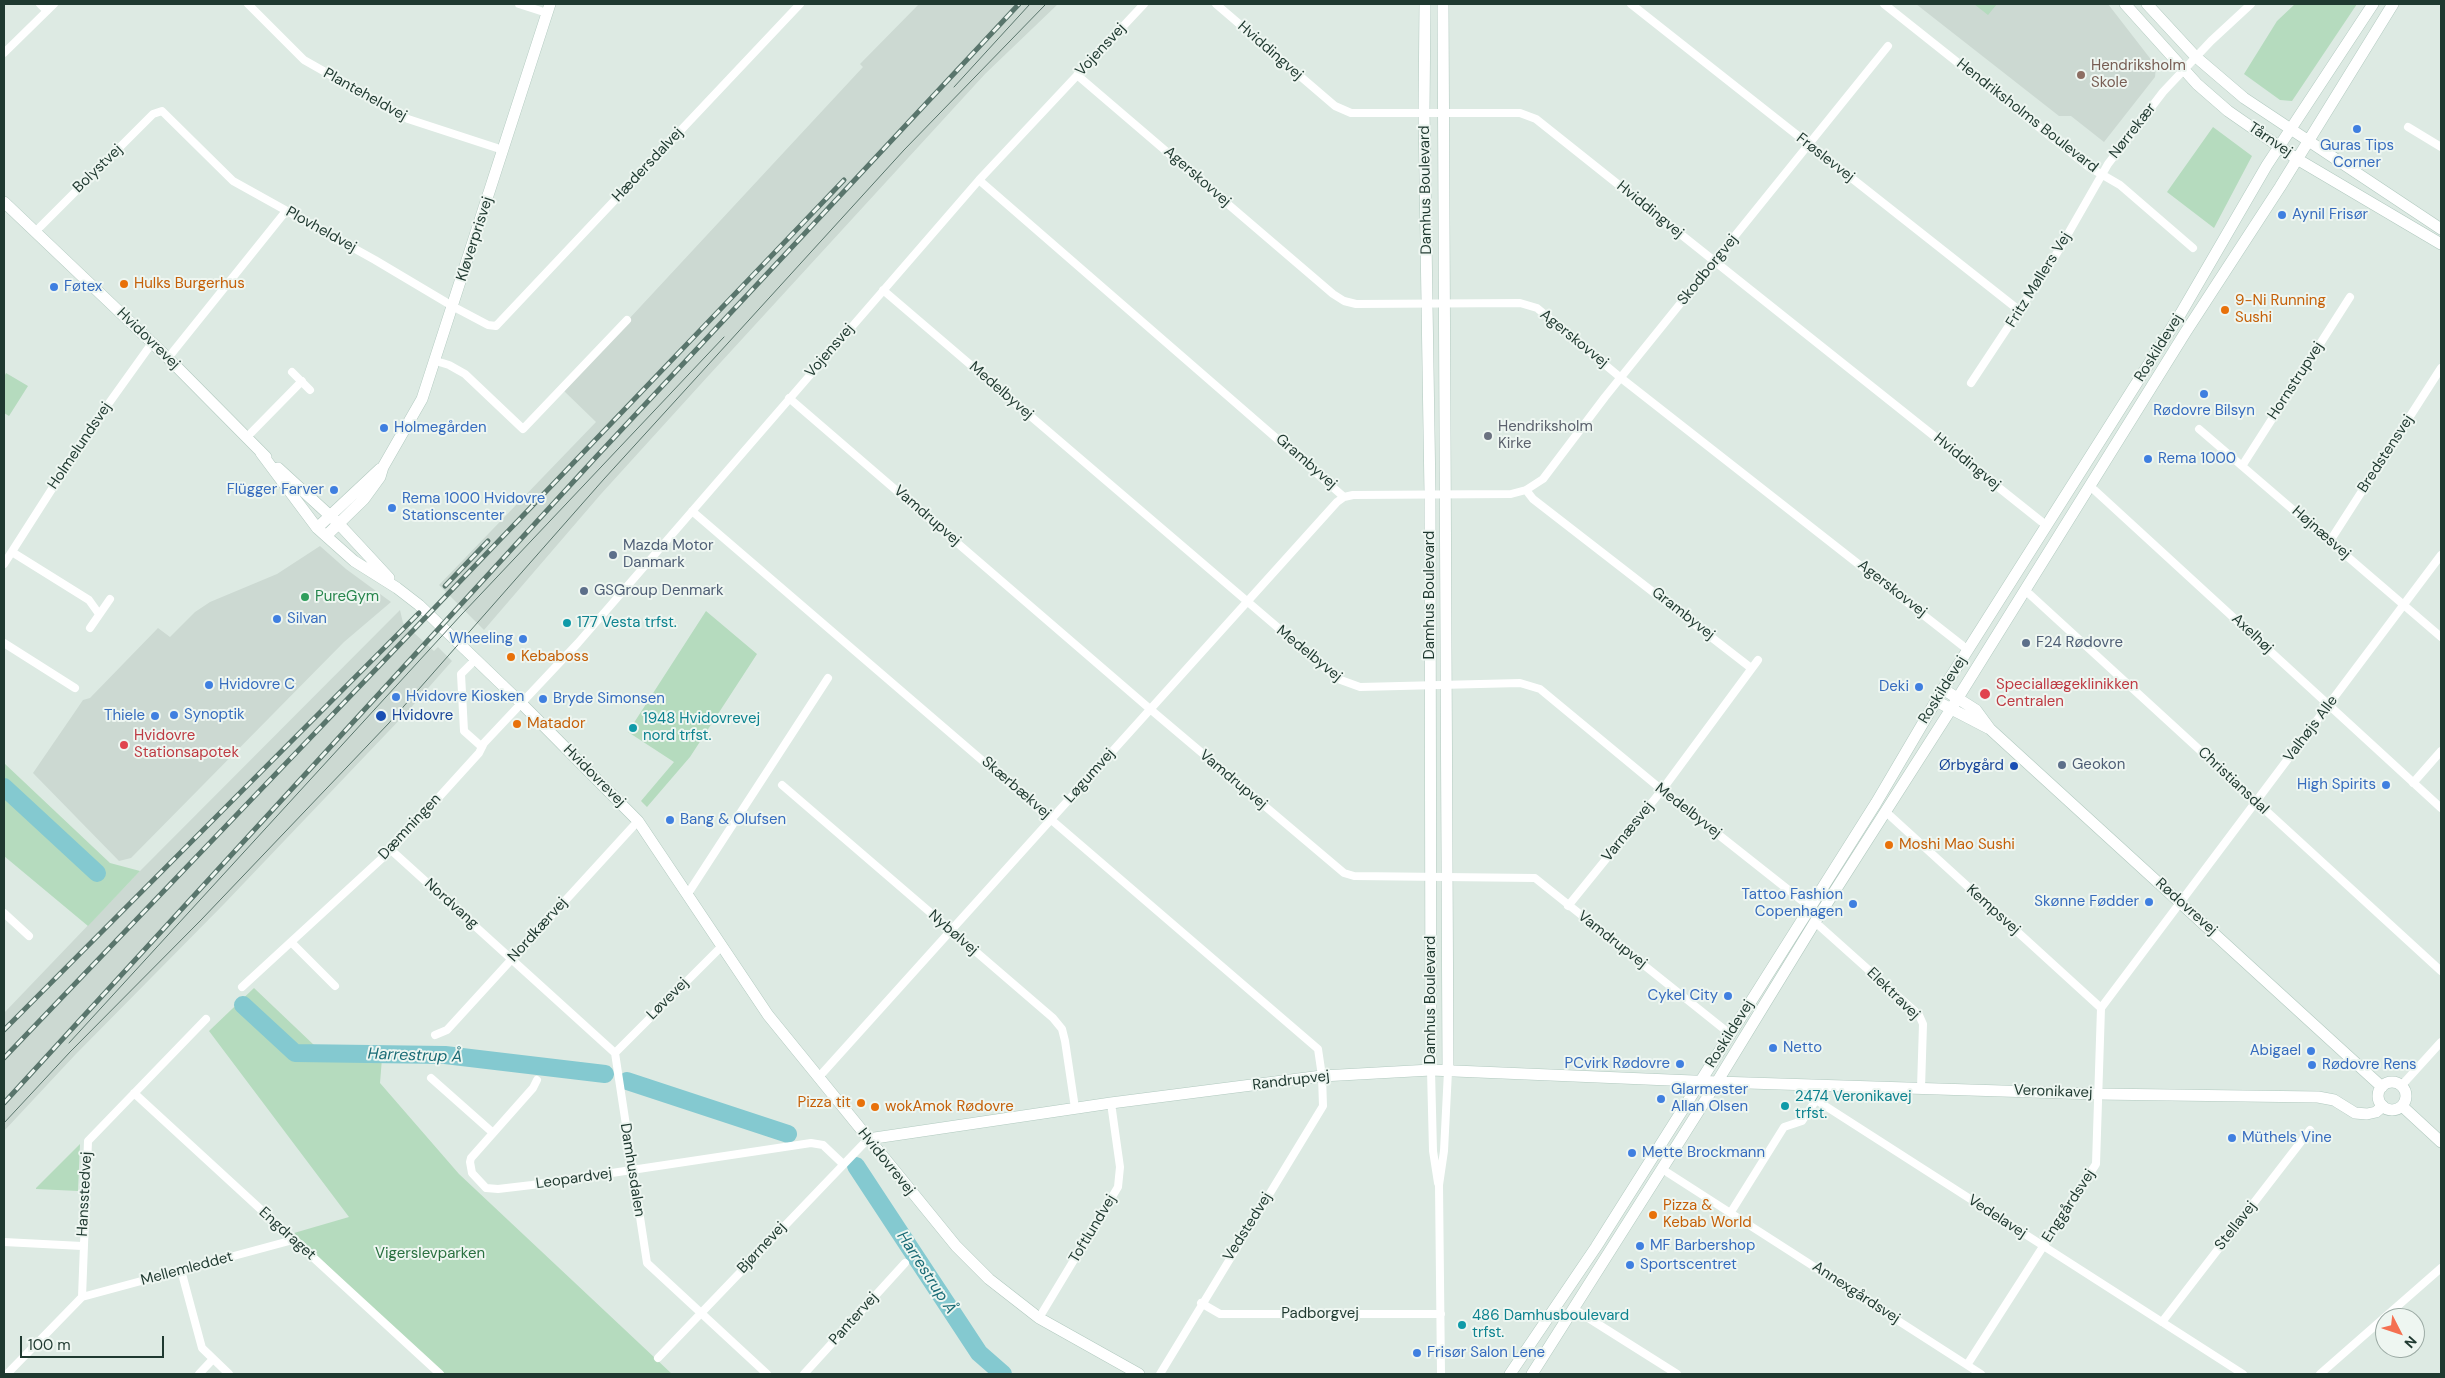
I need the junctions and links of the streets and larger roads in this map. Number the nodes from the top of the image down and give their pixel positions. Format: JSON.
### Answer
{"nodes":[{"id":1,"x":40,"y":4,"type":"edge"},
{"id":2,"x":54,"y":4,"type":"edge"},
{"id":3,"x":248,"y":4,"type":"edge"},
{"id":4,"x":519,"y":4,"type":"edge"},
{"id":5,"x":800,"y":4,"type":"edge"},
{"id":6,"x":1144,"y":4,"type":"edge"},
{"id":7,"x":1216,"y":4,"type":"edge"},
{"id":8,"x":1425,"y":4,"type":"edge"},
{"id":9,"x":1443,"y":4,"type":"edge"},
{"id":10,"x":1632,"y":4,"type":"edge"},
{"id":11,"x":1884,"y":4,"type":"edge"},
{"id":12,"x":2125,"y":4,"type":"edge"},
{"id":13,"x":2147,"y":4,"type":"edge"},
{"id":14,"x":2251,"y":4,"type":"edge"},
{"id":15,"x":2373,"y":4,"type":"edge"},
{"id":16,"x":2393,"y":4,"type":"edge"},
{"id":17,"x":549,"y":8,"type":"edge"},
{"id":18,"x":47,"y":11,"type":"junction"},
{"id":19,"x":1888,"y":46,"type":"dead end"},
{"id":20,"x":4,"y":53,"type":"edge"},
{"id":21,"x":2196,"y":57,"type":"junction"},
{"id":22,"x":2184,"y":69,"type":"junction"},
{"id":23,"x":1077,"y":75,"type":"junction"},
{"id":24,"x":162,"y":112,"type":"joint"},
{"id":25,"x":1424,"y":112,"type":"junction"},
{"id":26,"x":1444,"y":113,"type":"junction"},
{"id":27,"x":2408,"y":127,"type":"dead end"},
{"id":28,"x":2291,"y":130,"type":"junction"},
{"id":29,"x":2308,"y":142,"type":"junction"},
{"id":30,"x":1808,"y":145,"type":"junction"},
{"id":31,"x":2279,"y":147,"type":"junction"},
{"id":32,"x":2441,"y":147,"type":"edge"},
{"id":33,"x":503,"y":150,"type":"junction"},
{"id":34,"x":2298,"y":159,"type":"junction"},
{"id":35,"x":2102,"y":174,"type":"junction"},
{"id":36,"x":979,"y":180,"type":"junction"},
{"id":37,"x":4,"y":202,"type":"edge"},
{"id":38,"x":286,"y":211,"type":"junction"},
{"id":39,"x":2441,"y":229,"type":"edge"},
{"id":40,"x":36,"y":231,"type":"junction"},
{"id":41,"x":2441,"y":244,"type":"edge"},
{"id":42,"x":2194,"y":248,"type":"dead end"},
{"id":43,"x":1716,"y":262,"type":"junction"},
{"id":44,"x":882,"y":290,"type":"junction"},
{"id":45,"x":2350,"y":297,"type":"dead end"},
{"id":46,"x":1428,"y":304,"type":"junction"},
{"id":47,"x":1444,"y":304,"type":"junction"},
{"id":48,"x":454,"y":307,"type":"junction"},
{"id":49,"x":2020,"y":311,"type":"junction"},
{"id":50,"x":627,"y":320,"type":"dead end"},
{"id":51,"x":496,"y":326,"type":"joint"},
{"id":52,"x":152,"y":344,"type":"junction"},
{"id":53,"x":168,"y":358,"type":"junction"},
{"id":54,"x":436,"y":361,"type":"junction"},
{"id":55,"x":2441,"y":368,"type":"edge"},
{"id":56,"x":292,"y":372,"type":"dead end"},
{"id":57,"x":1621,"y":378,"type":"junction"},
{"id":58,"x":302,"y":381,"type":"junction"},
{"id":59,"x":1971,"y":383,"type":"dead end"},
{"id":60,"x":310,"y":390,"type":"dead end"},
{"id":61,"x":790,"y":398,"type":"junction"},
{"id":62,"x":2199,"y":429,"type":"dead end"},
{"id":63,"x":246,"y":438,"type":"junction"},
{"id":64,"x":261,"y":452,"type":"junction"},
{"id":65,"x":2242,"y":466,"type":"junction"},
{"id":66,"x":2090,"y":486,"type":"junction"},
{"id":67,"x":1526,"y":490,"type":"junction"},
{"id":68,"x":1430,"y":494,"type":"junction"},
{"id":69,"x":1447,"y":494,"type":"junction"},
{"id":70,"x":1344,"y":497,"type":"junction"},
{"id":71,"x":692,"y":511,"type":"junction"},
{"id":72,"x":335,"y":520,"type":"junction"},
{"id":73,"x":2046,"y":526,"type":"junction"},
{"id":74,"x":317,"y":528,"type":"junction"},
{"id":75,"x":326,"y":536,"type":"junction"},
{"id":76,"x":2330,"y":541,"type":"junction"},
{"id":77,"x":12,"y":552,"type":"junction"},
{"id":78,"x":2441,"y":555,"type":"edge"},
{"id":79,"x":4,"y":564,"type":"edge"},
{"id":80,"x":397,"y":588,"type":"junction"},
{"id":81,"x":2025,"y":590,"type":"junction"},
{"id":82,"x":110,"y":599,"type":"dead end"},
{"id":83,"x":1247,"y":602,"type":"junction"},
{"id":84,"x":2404,"y":605,"type":"junction"},
{"id":85,"x":99,"y":614,"type":"junction"},
{"id":86,"x":90,"y":628,"type":"dead end"},
{"id":87,"x":2441,"y":637,"type":"edge"},
{"id":88,"x":4,"y":643,"type":"edge"},
{"id":89,"x":1968,"y":650,"type":"junction"},
{"id":90,"x":476,"y":659,"type":"junction"},
{"id":91,"x":1758,"y":660,"type":"dead end"},
{"id":92,"x":1751,"y":668,"type":"junction"},
{"id":93,"x":828,"y":678,"type":"dead end"},
{"id":94,"x":1430,"y":685,"type":"junction"},
{"id":95,"x":1447,"y":685,"type":"junction"},
{"id":96,"x":75,"y":688,"type":"dead end"},
{"id":97,"x":1943,"y":689,"type":"junction"},
{"id":98,"x":1958,"y":698,"type":"junction"},
{"id":99,"x":1936,"y":701,"type":"junction"},
{"id":100,"x":522,"y":704,"type":"junction"},
{"id":101,"x":2328,"y":705,"type":"junction"},
{"id":102,"x":1150,"y":709,"type":"junction"},
{"id":103,"x":1951,"y":709,"type":"junction"},
{"id":104,"x":1990,"y":729,"type":"junction"},
{"id":105,"x":482,"y":747,"type":"junction"},
{"id":106,"x":2441,"y":750,"type":"edge"},
{"id":107,"x":2413,"y":783,"type":"junction"},
{"id":108,"x":782,"y":785,"type":"dead end"},
{"id":109,"x":1662,"y":790,"type":"junction"},
{"id":110,"x":2256,"y":802,"type":"junction"},
{"id":111,"x":2441,"y":808,"type":"edge"},
{"id":112,"x":1886,"y":812,"type":"junction"},
{"id":113,"x":1052,"y":819,"type":"junction"},
{"id":114,"x":638,"y":821,"type":"junction"},
{"id":115,"x":391,"y":850,"type":"junction"},
{"id":116,"x":1430,"y":876,"type":"junction"},
{"id":117,"x":1447,"y":878,"type":"junction"},
{"id":118,"x":687,"y":895,"type":"junction"},
{"id":119,"x":2181,"y":903,"type":"junction"},
{"id":120,"x":1568,"y":906,"type":"junction"},
{"id":121,"x":1810,"y":907,"type":"junction"},
{"id":122,"x":4,"y":913,"type":"edge"},
{"id":123,"x":1816,"y":922,"type":"junction"},
{"id":124,"x":952,"y":931,"type":"junction"},
{"id":125,"x":29,"y":936,"type":"dead end"},
{"id":126,"x":291,"y":942,"type":"junction"},
{"id":127,"x":722,"y":946,"type":"junction"},
{"id":128,"x":512,"y":959,"type":"junction"},
{"id":129,"x":2441,"y":971,"type":"edge"},
{"id":130,"x":335,"y":986,"type":"dead end"},
{"id":131,"x":242,"y":987,"type":"dead end"},
{"id":132,"x":2101,"y":1008,"type":"junction"},
{"id":133,"x":206,"y":1019,"type":"dead end"},
{"id":134,"x":1730,"y":1034,"type":"junction"},
{"id":135,"x":435,"y":1035,"type":"dead end"},
{"id":136,"x":2441,"y":1042,"type":"edge"},
{"id":137,"x":614,"y":1053,"type":"junction"},
{"id":138,"x":1431,"y":1070,"type":"junction"},
{"id":139,"x":1448,"y":1071,"type":"junction"},
{"id":140,"x":1322,"y":1076,"type":"junction"},
{"id":141,"x":431,"y":1078,"type":"dead end"},
{"id":142,"x":818,"y":1078,"type":"junction"},
{"id":143,"x":537,"y":1080,"type":"dead end"},
{"id":144,"x":1701,"y":1082,"type":"junction"},
{"id":145,"x":1717,"y":1082,"type":"junction"},
{"id":146,"x":1815,"y":1084,"type":"junction"},
{"id":147,"x":2402,"y":1085,"type":"junction"},
{"id":148,"x":2382,"y":1087,"type":"junction"},
{"id":149,"x":1921,"y":1088,"type":"junction"},
{"id":150,"x":134,"y":1093,"type":"junction"},
{"id":151,"x":2098,"y":1094,"type":"junction"},
{"id":152,"x":1816,"y":1100,"type":"junction"},
{"id":153,"x":1111,"y":1103,"type":"junction"},
{"id":154,"x":2383,"y":1106,"type":"junction"},
{"id":155,"x":2402,"y":1106,"type":"junction"},
{"id":156,"x":1075,"y":1108,"type":"junction"},
{"id":157,"x":2310,"y":1130,"type":"dead end"},
{"id":158,"x":492,"y":1132,"type":"junction"},
{"id":159,"x":868,"y":1139,"type":"junction"},
{"id":160,"x":2441,"y":1142,"type":"edge"},
{"id":161,"x":842,"y":1163,"type":"junction"},
{"id":162,"x":1662,"y":1169,"type":"junction"},
{"id":163,"x":633,"y":1170,"type":"junction"},
{"id":164,"x":1439,"y":1185,"type":"junction"},
{"id":165,"x":1730,"y":1212,"type":"junction"},
{"id":166,"x":293,"y":1240,"type":"junction"},
{"id":167,"x":4,"y":1242,"type":"edge"},
{"id":168,"x":82,"y":1246,"type":"junction"},
{"id":169,"x":2043,"y":1247,"type":"junction"},
{"id":170,"x":904,"y":1263,"type":"dead end"},
{"id":171,"x":2441,"y":1268,"type":"edge"},
{"id":172,"x":181,"y":1270,"type":"junction"},
{"id":173,"x":82,"y":1297,"type":"junction"},
{"id":174,"x":1202,"y":1303,"type":"junction"},
{"id":175,"x":1574,"y":1309,"type":"junction"},
{"id":176,"x":701,"y":1313,"type":"junction"},
{"id":177,"x":1441,"y":1314,"type":"junction"},
{"id":178,"x":1039,"y":1318,"type":"junction"},
{"id":179,"x":2162,"y":1322,"type":"junction"},
{"id":180,"x":658,"y":1358,"type":"dead end"},
{"id":181,"x":213,"y":1359,"type":"junction"},
{"id":182,"x":1967,"y":1365,"type":"junction"},
{"id":183,"x":1441,"y":1372,"type":"edge"},
{"id":184,"x":7,"y":1374,"type":"edge"},
{"id":185,"x":199,"y":1374,"type":"edge"},
{"id":186,"x":230,"y":1374,"type":"edge"},
{"id":187,"x":440,"y":1374,"type":"edge"},
{"id":188,"x":767,"y":1374,"type":"edge"},
{"id":189,"x":804,"y":1374,"type":"edge"},
{"id":190,"x":1139,"y":1374,"type":"edge"},
{"id":191,"x":1160,"y":1374,"type":"edge"},
{"id":192,"x":1510,"y":1374,"type":"edge"},
{"id":193,"x":1532,"y":1374,"type":"edge"},
{"id":194,"x":1677,"y":1374,"type":"edge"},
{"id":195,"x":1981,"y":1374,"type":"edge"},
{"id":196,"x":2243,"y":1374,"type":"edge"},
{"id":197,"x":2320,"y":1374,"type":"edge"}],
"edges":[{"from":1,"to":18,"type":"street"},
{"from":2,"to":18,"type":"street"},
{"from":3,"to":33,"type":"street","name":"Planteheldvej"},
{"from":4,"to":17,"type":"street"},
{"from":5,"to":51,"type":"street","name":"Hædersdalvej"},
{"from":6,"to":23,"type":"street","name":"Vojensvej"},
{"from":7,"to":25,"type":"street","name":"Hviddingvej"},
{"from":8,"to":25,"type":"street","name":"Damhus Boulevard"},
{"from":9,"to":26,"type":"street","name":"Damhus Boulevard"},
{"from":10,"to":30,"type":"street","name":"Frøslevvej"},
{"from":11,"to":35,"type":"street","name":"Hendriksholms Boulevard"},
{"from":12,"to":22,"type":"street","name":"Tårnvej"},
{"from":13,"to":21,"type":"street","name":"Tårnvej"},
{"from":14,"to":21,"type":"street","name":"Nørrekær"},
{"from":15,"to":28,"type":"street","name":"Roskildevej"},
{"from":16,"to":29,"type":"street","name":"Roskildevej"},
{"from":17,"to":33,"type":"street","name":"Kløverprisvej"},
{"from":18,"to":20,"type":"street"},
{"from":19,"to":30,"type":"street","name":"Skodborgvej"},
{"from":21,"to":22,"type":"street","name":"Nørrekær"},
{"from":21,"to":28,"type":"street","name":"Tårnvej"},
{"from":22,"to":31,"type":"street","name":"Tårnvej"},
{"from":22,"to":35,"type":"street","name":"Nørrekær"},
{"from":23,"to":36,"type":"street","name":"Vojensvej"},
{"from":23,"to":46,"type":"street","name":"Agerskovvej"},
{"from":24,"to":38,"type":"street","name":"Plovheldvej"},
{"from":24,"to":40,"type":"street","name":"Bolystvej"},
{"from":25,"to":26,"type":"street","name":"Hviddingvej"},
{"from":25,"to":46,"type":"street","name":"Damhus Boulevard"},
{"from":26,"to":43,"type":"street","name":"Hviddingvej"},
{"from":26,"to":47,"type":"street","name":"Damhus Boulevard"},
{"from":27,"to":32,"type":"street"},
{"from":28,"to":29,"type":"street","name":"Tårnvej"},
{"from":28,"to":31,"type":"street","name":"Roskildevej"},
{"from":29,"to":34,"type":"street","name":"Roskildevej"},
{"from":29,"to":39,"type":"street","name":"Tårnvej"},
{"from":30,"to":43,"type":"street","name":"Skodborgvej"},
{"from":30,"to":49,"type":"street","name":"Frøslevvej"},
{"from":31,"to":34,"type":"street","name":"Tårnvej"},
{"from":31,"to":73,"type":"street","name":"Roskildevej"},
{"from":33,"to":48,"type":"street","name":"Kløverprisvej"},
{"from":34,"to":41,"type":"street","name":"Tårnvej"},
{"from":34,"to":66,"type":"street","name":"Roskildevej"},
{"from":35,"to":42,"type":"street","name":"Hendriksholms Boulevard"},
{"from":35,"to":49,"type":"street","name":"Fritz Møllers Vej"},
{"from":36,"to":44,"type":"street","name":"Vojensvej"},
{"from":36,"to":70,"type":"street","name":"Grambyvej"},
{"from":37,"to":40,"type":"street","name":"Hvidovrevej"},
{"from":38,"to":48,"type":"street","name":"Plovheldvej"},
{"from":38,"to":53,"type":"street"},
{"from":40,"to":52,"type":"street","name":"Hvidovrevej"},
{"from":43,"to":57,"type":"street","name":"Skodborgvej"},
{"from":43,"to":73,"type":"street","name":"Hviddingvej"},
{"from":44,"to":61,"type":"street","name":"Vojensvej"},
{"from":44,"to":83,"type":"street","name":"Medelbyvej"},
{"from":45,"to":65,"type":"street","name":"Hornstrupvej"},
{"from":46,"to":47,"type":"street","name":"Agerskovvej"},
{"from":46,"to":68,"type":"street","name":"Damhus Boulevard"},
{"from":47,"to":57,"type":"street","name":"Agerskovvej"},
{"from":47,"to":69,"type":"street","name":"Damhus Boulevard"},
{"from":48,"to":51,"type":"street","name":"Plovheldvej"},
{"from":48,"to":54,"type":"street","name":"Kløverprisvej"},
{"from":49,"to":59,"type":"street","name":"Fritz Møllers Vej"},
{"from":50,"to":54,"type":"street"},
{"from":52,"to":53,"type":"street","name":"Hvidovrevej"},
{"from":52,"to":77,"type":"street","name":"Holmelundsvej"},
{"from":53,"to":63,"type":"street","name":"Hvidovrevej"},
{"from":54,"to":72,"type":"street","name":"Kløverprisvej"},
{"from":55,"to":76,"type":"street","name":"Bredstensvej"},
{"from":56,"to":58,"type":"street"},
{"from":57,"to":67,"type":"street","name":"Skodborgvej"},
{"from":57,"to":89,"type":"street","name":"Agerskovvej"},
{"from":58,"to":60,"type":"street"},
{"from":58,"to":63,"type":"street"},
{"from":61,"to":71,"type":"street","name":"Vojensvej"},
{"from":61,"to":102,"type":"street","name":"Vamdrupvej"},
{"from":62,"to":65,"type":"street","name":"Højnæsvej"},
{"from":63,"to":64,"type":"street","name":"Hvidovrevej"},
{"from":64,"to":72,"type":"street","name":"Hvidovrevej"},
{"from":64,"to":74,"type":"street","name":"Hvidovrevej"},
{"from":65,"to":76,"type":"street","name":"Højnæsvej"},
{"from":66,"to":81,"type":"street","name":"Roskildevej"},
{"from":66,"to":101,"type":"street","name":"Axelhøj"},
{"from":67,"to":69,"type":"street","name":"Grambyvej"},
{"from":67,"to":92,"type":"street","name":"Grambyvej"},
{"from":68,"to":69,"type":"street","name":"Grambyvej"},
{"from":68,"to":70,"type":"street","name":"Grambyvej"},
{"from":68,"to":94,"type":"street","name":"Damhus Boulevard"},
{"from":69,"to":95,"type":"street","name":"Damhus Boulevard"},
{"from":70,"to":83,"type":"street","name":"Løgumvej"},
{"from":71,"to":100,"type":"street","name":"Vojensvej"},
{"from":71,"to":113,"type":"street","name":"Skærbækvej"},
{"from":72,"to":74,"type":"street","name":"Kløverprisvej"},
{"from":72,"to":75,"type":"street","name":"Kløverprisvej"},
{"from":72,"to":80,"type":"street","name":"Hvidovrevej"},
{"from":73,"to":89,"type":"street","name":"Roskildevej"},
{"from":74,"to":75,"type":"street","name":"Hvidovrevej"},
{"from":75,"to":80,"type":"street","name":"Hvidovrevej"},
{"from":76,"to":84,"type":"street","name":"Højnæsvej"},
{"from":77,"to":79,"type":"street","name":"Holmelundsvej"},
{"from":77,"to":85,"type":"street"},
{"from":78,"to":84,"type":"street","name":"Valhøjs Alle"},
{"from":80,"to":90,"type":"street","name":"Hvidovrevej"},
{"from":81,"to":98,"type":"street","name":"Roskildevej"},
{"from":81,"to":110,"type":"street","name":"Christiansdal"},
{"from":82,"to":85,"type":"street"},
{"from":83,"to":94,"type":"street","name":"Medelbyvej"},
{"from":83,"to":102,"type":"street","name":"Løgumvej"},
{"from":84,"to":87,"type":"street","name":"Højnæsvej"},
{"from":84,"to":101,"type":"street","name":"Valhøjs Alle"},
{"from":85,"to":86,"type":"street"},
{"from":88,"to":96,"type":"street"},
{"from":89,"to":97,"type":"street","name":"Roskildevej"},
{"from":90,"to":100,"type":"street","name":"Hvidovrevej"},
{"from":90,"to":105,"type":"street"},
{"from":91,"to":92,"type":"street","name":"Varnæsvej"},
{"from":92,"to":109,"type":"street","name":"Varnæsvej"},
{"from":93,"to":118,"type":"street"},
{"from":94,"to":95,"type":"street","name":"Medelbyvej"},
{"from":94,"to":116,"type":"street","name":"Damhus Boulevard"},
{"from":95,"to":109,"type":"street","name":"Medelbyvej"},
{"from":95,"to":117,"type":"street","name":"Damhus Boulevard"},
{"from":97,"to":98,"type":"street","name":"Rødovrevej"},
{"from":97,"to":99,"type":"street","name":"Roskildevej"},
{"from":98,"to":103,"type":"street","name":"Roskildevej"},
{"from":98,"to":104,"type":"street","name":"Rødovrevej"},
{"from":99,"to":103,"type":"street","name":"Rødovrevej"},
{"from":99,"to":121,"type":"street","name":"Roskildevej"},
{"from":100,"to":105,"type":"street","name":"Dæmningen"},
{"from":100,"to":114,"type":"street","name":"Hvidovrevej"},
{"from":101,"to":107,"type":"street","name":"Axelhøj"},
{"from":101,"to":110,"type":"street","name":"Valhøjs Alle"},
{"from":102,"to":113,"type":"street","name":"Løgumvej"},
{"from":102,"to":116,"type":"street","name":"Vamdrupvej"},
{"from":103,"to":104,"type":"street","name":"Rødovrevej"},
{"from":103,"to":112,"type":"street","name":"Roskildevej"},
{"from":104,"to":119,"type":"street","name":"Rødovrevej"},
{"from":105,"to":115,"type":"street","name":"Dæmningen"},
{"from":106,"to":107,"type":"street"},
{"from":107,"to":111,"type":"street","name":"Axelhøj"},
{"from":108,"to":124,"type":"street","name":"Nybølvej"},
{"from":109,"to":120,"type":"street","name":"Varnæsvej"},
{"from":109,"to":121,"type":"street","name":"Medelbyvej"},
{"from":110,"to":119,"type":"street","name":"Valhøjs Alle"},
{"from":110,"to":129,"type":"street","name":"Christiansdal"},
{"from":112,"to":123,"type":"street","name":"Roskildevej"},
{"from":112,"to":132,"type":"street","name":"Kempsvej"},
{"from":113,"to":124,"type":"street","name":"Løgumvej"},
{"from":113,"to":140,"type":"street","name":"Skærbækvej"},
{"from":114,"to":118,"type":"street","name":"Hvidovrevej"},
{"from":114,"to":128,"type":"street","name":"Nordkærvej"},
{"from":115,"to":126,"type":"street","name":"Dæmningen"},
{"from":115,"to":128,"type":"street","name":"Nordvang"},
{"from":116,"to":117,"type":"street","name":"Vamdrupvej"},
{"from":116,"to":138,"type":"street","name":"Damhus Boulevard"},
{"from":117,"to":120,"type":"street","name":"Vamdrupvej"},
{"from":117,"to":139,"type":"street","name":"Damhus Boulevard"},
{"from":118,"to":127,"type":"street","name":"Hvidovrevej"},
{"from":119,"to":132,"type":"street"},
{"from":119,"to":148,"type":"street","name":"Rødovrevej"},
{"from":120,"to":134,"type":"street","name":"Vamdrupvej"},
{"from":121,"to":134,"type":"street","name":"Roskildevej"},
{"from":122,"to":125,"type":"street"},
{"from":123,"to":145,"type":"street","name":"Roskildevej"},
{"from":123,"to":149,"type":"street","name":"Elektravej"},
{"from":124,"to":142,"type":"street","name":"Løgumvej"},
{"from":124,"to":156,"type":"street","name":"Nybølvej"},
{"from":126,"to":130,"type":"street"},
{"from":126,"to":131,"type":"street","name":"Dæmningen"},
{"from":127,"to":137,"type":"street","name":"Løvevej"},
{"from":127,"to":142,"type":"street","name":"Hvidovrevej"},
{"from":128,"to":135,"type":"street","name":"Nordkærvej"},
{"from":128,"to":137,"type":"street"},
{"from":132,"to":151,"type":"street","name":"Enggårdsvej"},
{"from":133,"to":150,"type":"street"},
{"from":134,"to":144,"type":"street","name":"Roskildevej"},
{"from":136,"to":147,"type":"street"},
{"from":137,"to":163,"type":"street","name":"Damhusdalen"},
{"from":138,"to":139,"type":"street","name":"Randrupvej"},
{"from":138,"to":140,"type":"street","name":"Randrupvej"},
{"from":138,"to":164,"type":"street","name":"Damhus Boulevard"},
{"from":139,"to":144,"type":"street","name":"Randrupvej"},
{"from":139,"to":164,"type":"street","name":"Damhus Boulevard"},
{"from":140,"to":153,"type":"street","name":"Randrupvej"},
{"from":140,"to":174,"type":"street","name":"Vedstedvej"},
{"from":141,"to":158,"type":"street"},
{"from":142,"to":159,"type":"street","name":"Hvidovrevej"},
{"from":143,"to":158,"type":"street","name":"Leopardvej"},
{"from":144,"to":145,"type":"street","name":"Randrupvej"},
{"from":144,"to":192,"type":"street","name":"Roskildevej"},
{"from":145,"to":146,"type":"street","name":"Veronikavej"},
{"from":145,"to":162,"type":"street","name":"Roskildevej"},
{"from":146,"to":149,"type":"street","name":"Veronikavej"},
{"from":146,"to":152,"type":"street"},
{"from":147,"to":148,"type":"street"},
{"from":147,"to":155,"type":"street"},
{"from":148,"to":154,"type":"street"},
{"from":149,"to":151,"type":"street","name":"Veronikavej"},
{"from":150,"to":166,"type":"street","name":"Engdraget"},
{"from":150,"to":168,"type":"street","name":"Hansstedvej"},
{"from":151,"to":154,"type":"street","name":"Veronikavej"},
{"from":151,"to":169,"type":"street","name":"Enggårdsvej"},
{"from":152,"to":165,"type":"street"},
{"from":152,"to":169,"type":"street","name":"Vedelavej"},
{"from":153,"to":156,"type":"street","name":"Randrupvej"},
{"from":153,"to":178,"type":"street","name":"Toftlundvej"},
{"from":154,"to":155,"type":"street"},
{"from":155,"to":160,"type":"street"},
{"from":156,"to":159,"type":"street","name":"Randrupvej"},
{"from":157,"to":179,"type":"street","name":"Stellavej"},
{"from":158,"to":163,"type":"street","name":"Leopardvej"},
{"from":159,"to":161,"type":"street","name":"Bjørnevej"},
{"from":159,"to":178,"type":"street","name":"Hvidovrevej"},
{"from":161,"to":163,"type":"street","name":"Leopardvej"},
{"from":161,"to":176,"type":"street","name":"Bjørnevej"},
{"from":162,"to":165,"type":"street","name":"Annexgårdsvej"},
{"from":162,"to":175,"type":"street","name":"Roskildevej"},
{"from":163,"to":176,"type":"street","name":"Damhusdalen"},
{"from":164,"to":177,"type":"street","name":"Damhus Boulevard"},
{"from":165,"to":182,"type":"street","name":"Annexgårdsvej"},
{"from":166,"to":172,"type":"street","name":"Mellemleddet"},
{"from":166,"to":187,"type":"street","name":"Engdraget"},
{"from":167,"to":168,"type":"street","name":"Hansstedvej"},
{"from":168,"to":173,"type":"street","name":"Hansstedvej"},
{"from":169,"to":179,"type":"street","name":"Vedelavej"},
{"from":169,"to":182,"type":"street","name":"Enggårdsvej"},
{"from":170,"to":189,"type":"street","name":"Pantervej"},
{"from":171,"to":197,"type":"street"},
{"from":172,"to":173,"type":"street","name":"Mellemleddet"},
{"from":172,"to":181,"type":"street"},
{"from":173,"to":184,"type":"street"},
{"from":174,"to":177,"type":"street","name":"Padborgvej"},
{"from":174,"to":191,"type":"street","name":"Vedstedvej"},
{"from":175,"to":193,"type":"street","name":"Roskildevej"},
{"from":175,"to":194,"type":"street"},
{"from":176,"to":180,"type":"street","name":"Bjørnevej"},
{"from":176,"to":188,"type":"street","name":"Damhusdalen"},
{"from":177,"to":183,"type":"street","name":"Damhus Boulevard"},
{"from":178,"to":190,"type":"street","name":"Hvidovrevej"},
{"from":179,"to":196,"type":"street","name":"Vedelavej"},
{"from":181,"to":185,"type":"street"},
{"from":181,"to":186,"type":"street"},
{"from":182,"to":195,"type":"street","name":"Annexgårdsvej"}]}
